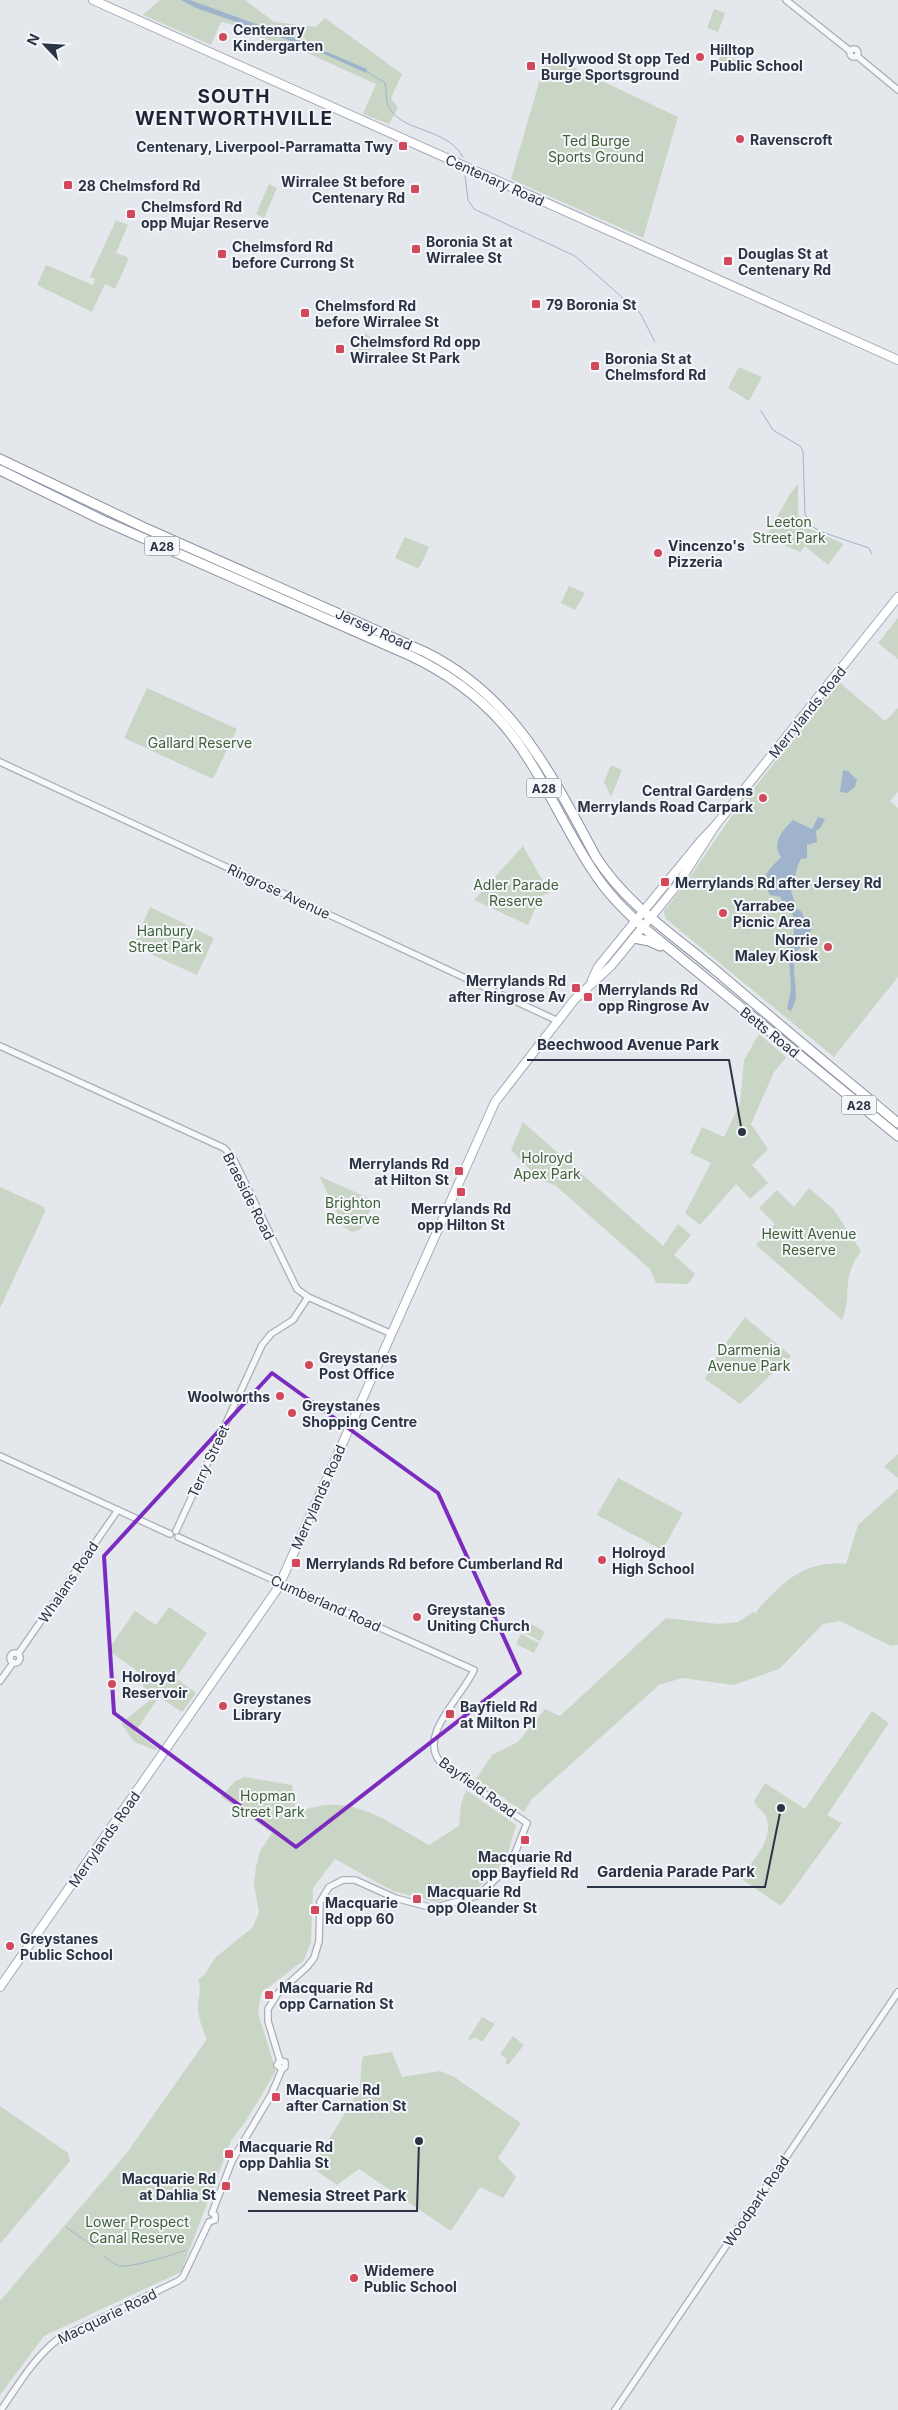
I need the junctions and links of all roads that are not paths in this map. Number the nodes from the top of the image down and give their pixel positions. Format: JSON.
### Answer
{"nodes":[{"id":1,"x":93,"y":0,"type":"edge"},
{"id":2,"x":786,"y":0,"type":"edge"},
{"id":3,"x":898,"y":90,"type":"edge"},
{"id":4,"x":898,"y":360,"type":"edge"},
{"id":5,"x":0,"y":459,"type":"edge"},
{"id":6,"x":0,"y":470,"type":"edge"},
{"id":7,"x":898,"y":597,"type":"edge"},
{"id":8,"x":0,"y":762,"type":"edge"},
{"id":9,"x":647,"y":915,"type":"junction"},
{"id":10,"x":639,"y":924,"type":"junction"},
{"id":11,"x":634,"y":938,"type":"junction"},
{"id":12,"x":672,"y":951,"type":"junction"},
{"id":13,"x":591,"y":982,"type":"junction"},
{"id":14,"x":558,"y":1021,"type":"junction"},
{"id":15,"x":0,"y":1046,"type":"edge"},
{"id":16,"x":898,"y":1123,"type":"edge"},
{"id":17,"x":898,"y":1136,"type":"edge"},
{"id":18,"x":308,"y":1297,"type":"junction"},
{"id":19,"x":392,"y":1334,"type":"junction"},
{"id":20,"x":0,"y":1456,"type":"edge"},
{"id":21,"x":118,"y":1510,"type":"junction"},
{"id":22,"x":177,"y":1534,"type":"junction"},
{"id":23,"x":281,"y":1583,"type":"junction"},
{"id":24,"x":474,"y":1670,"type":"joint"},
{"id":25,"x":0,"y":1681,"type":"edge"},
{"id":26,"x":0,"y":1987,"type":"edge"},
{"id":27,"x":898,"y":1992,"type":"edge"},
{"id":28,"x":212,"y":2213,"type":"joint"},
{"id":29,"x":1,"y":2410,"type":"edge"},
{"id":30,"x":615,"y":2410,"type":"edge"}],
"edges":[{"from":1,"to":4,"type":"main road","name":"Centenary Road"},
{"from":2,"to":3,"type":"street"},
{"from":5,"to":9,"type":"highway","name":"Jersey Road","number":"A28"},
{"from":6,"to":10,"type":"highway","name":"Jersey Road","number":"A28"},
{"from":7,"to":9,"type":"main road","name":"Merrylands Road"},
{"from":8,"to":14,"type":"street","name":"Ringrose Avenue"},
{"from":9,"to":10,"type":"main road","name":"Merrylands Road"},
{"from":9,"to":16,"type":"highway","name":"Betts Road","number":"A28"},
{"from":10,"to":11,"type":"main road","name":"Merrylands Road"},
{"from":10,"to":12,"type":"highway","name":"Betts Road","number":"A28"},
{"from":10,"to":13,"type":"main road","name":"Merrylands Road"},
{"from":11,"to":12,"type":"highway"},
{"from":11,"to":13,"type":"main road","name":"Merrylands Road"},
{"from":12,"to":17,"type":"highway","name":"Betts Road","number":"A28"},
{"from":13,"to":14,"type":"main road","name":"Merrylands Road"},
{"from":14,"to":19,"type":"main road","name":"Merrylands Road"},
{"from":15,"to":18,"type":"street","name":"Braeside Road"},
{"from":18,"to":19,"type":"street","name":"Braeside Road"},
{"from":18,"to":22,"type":"street","name":"Terry Street"},
{"from":19,"to":23,"type":"main road","name":"Merrylands Road"},
{"from":20,"to":21,"type":"street"},
{"from":21,"to":22,"type":"street"},
{"from":21,"to":25,"type":"street","name":"Whalans Road"},
{"from":22,"to":23,"type":"street","name":"Cumberland Road"},
{"from":23,"to":24,"type":"street","name":"Cumberland Road"},
{"from":23,"to":26,"type":"main road","name":"Merrylands Road"},
{"from":24,"to":28,"type":"street","name":"Bayfield Road"},
{"from":27,"to":30,"type":"street","name":"Woodpark Road"},
{"from":28,"to":29,"type":"street","name":"Macquarie Road"}]}
